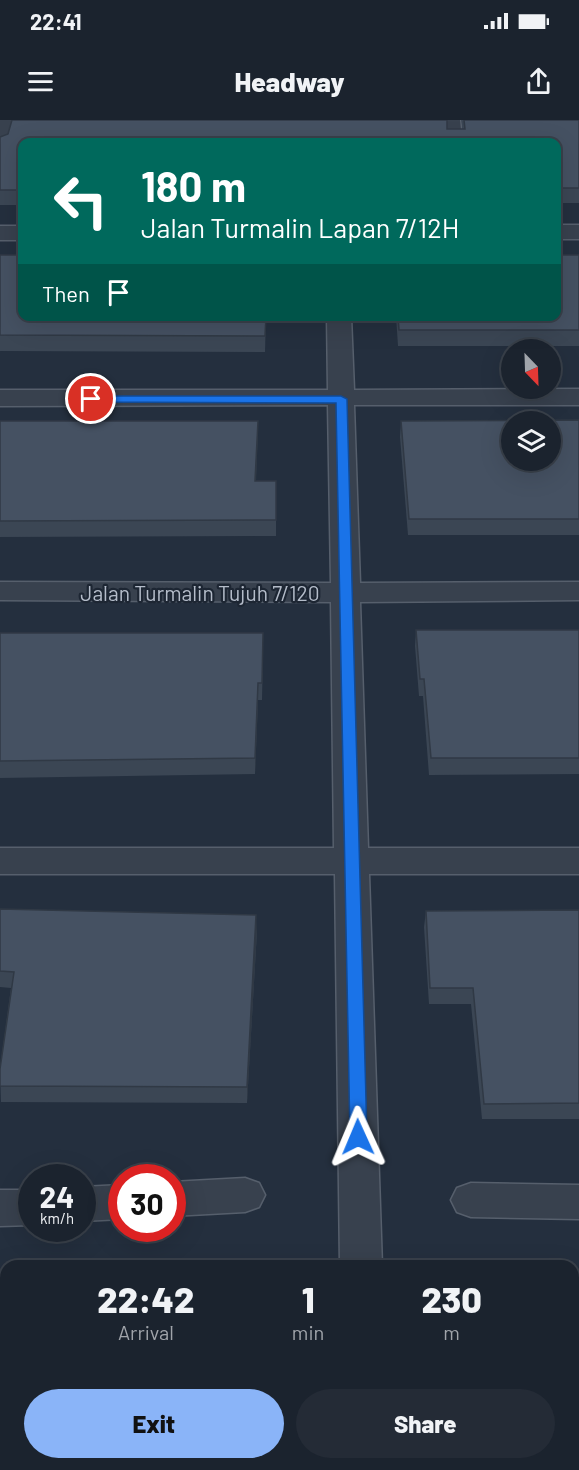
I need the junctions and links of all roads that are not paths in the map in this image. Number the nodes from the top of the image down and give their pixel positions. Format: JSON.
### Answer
{"nodes":[{"id":1,"x":5,"y":120,"type":"edge"},
{"id":2,"x":453,"y":120,"type":"edge"},
{"id":3,"x":455,"y":138,"type":"edge"},
{"id":4,"x":0,"y":143,"type":"edge"},
{"id":5,"x":561,"y":232,"type":"edge"},
{"id":6,"x":579,"y":232,"type":"edge"},
{"id":7,"x":0,"y":233,"type":"edge"},
{"id":8,"x":18,"y":233,"type":"edge"},
{"id":9,"x":339,"y":321,"type":"edge"},
{"id":10,"x":579,"y":397,"type":"edge"},
{"id":11,"x":0,"y":398,"type":"edge"},
{"id":12,"x":341,"y":399,"type":"junction"},
{"id":13,"x":0,"y":591,"type":"edge"},
{"id":14,"x":579,"y":591,"type":"edge"},
{"id":15,"x":346,"y":593,"type":"junction"},
{"id":16,"x":0,"y":861,"type":"edge"},
{"id":17,"x":352,"y":861,"type":"junction"},
{"id":18,"x":579,"y":861,"type":"edge"},
{"id":19,"x":245,"y":1195,"type":"dead end"},
{"id":20,"x":186,"y":1198,"type":"edge"},
{"id":21,"x":471,"y":1200,"type":"dead end"},
{"id":22,"x":579,"y":1202,"type":"edge"},
{"id":23,"x":18,"y":1207,"type":"edge"},
{"id":24,"x":0,"y":1208,"type":"edge"},
{"id":25,"x":361,"y":1260,"type":"edge"}],
"edges":[{"from":1,"to":4,"type":"street"},
{"from":2,"to":3,"type":"lane"},
{"from":5,"to":6,"type":"street"},
{"from":7,"to":8,"type":"street"},
{"from":9,"to":12,"type":"street"},
{"from":10,"to":12,"type":"street"},
{"from":11,"to":12,"type":"street"},
{"from":12,"to":15,"type":"street"},
{"from":13,"to":15,"type":"street","name":"Jalan Turmalin Tujuh 7/120"},
{"from":14,"to":15,"type":"street","name":"Jalan Turmalin Tujuh 7/120"},
{"from":15,"to":17,"type":"street"},
{"from":16,"to":17,"type":"street"},
{"from":17,"to":18,"type":"street"},
{"from":17,"to":25,"type":"street"},
{"from":19,"to":20,"type":"street"},
{"from":21,"to":22,"type":"street"},
{"from":23,"to":24,"type":"street"}]}
